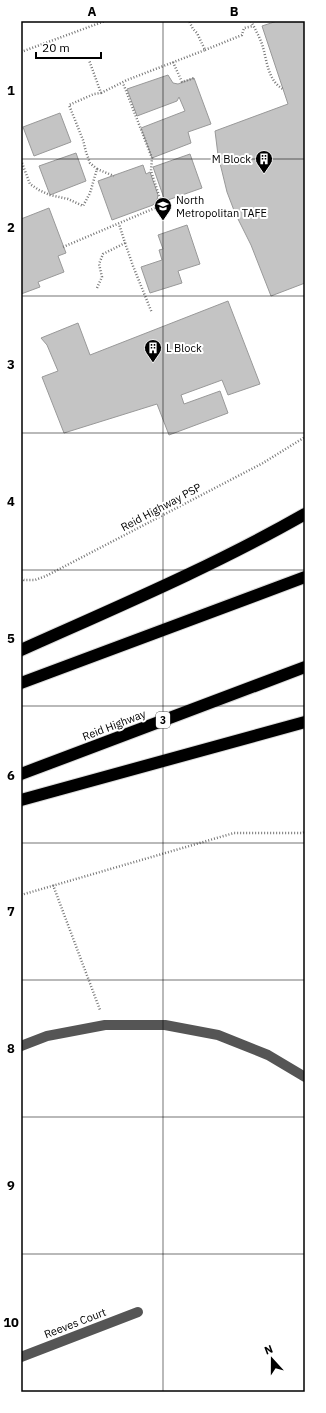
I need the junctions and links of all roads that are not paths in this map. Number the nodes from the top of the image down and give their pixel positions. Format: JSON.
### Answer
{"nodes":[{"id":1,"x":305,"y":514,"type":"edge"},
{"id":2,"x":305,"y":577,"type":"edge"},
{"id":3,"x":21,"y":650,"type":"edge"},
{"id":4,"x":305,"y":667,"type":"edge"},
{"id":5,"x":21,"y":683,"type":"edge"},
{"id":6,"x":305,"y":722,"type":"edge"},
{"id":7,"x":21,"y":774,"type":"edge"},
{"id":8,"x":21,"y":800,"type":"edge"},
{"id":9,"x":21,"y":1046,"type":"edge"},
{"id":10,"x":305,"y":1077,"type":"edge"},
{"id":11,"x":138,"y":1312,"type":"dead end"},
{"id":12,"x":21,"y":1357,"type":"edge"}],
"edges":[{"from":1,"to":3,"type":"highway"},
{"from":2,"to":5,"type":"highway"},
{"from":4,"to":7,"type":"highway","name":"Reid Highway","number":"3"},
{"from":6,"to":8,"type":"highway"},
{"from":9,"to":10,"type":"street"},
{"from":11,"to":12,"type":"street","name":"Reeves Court"}]}
